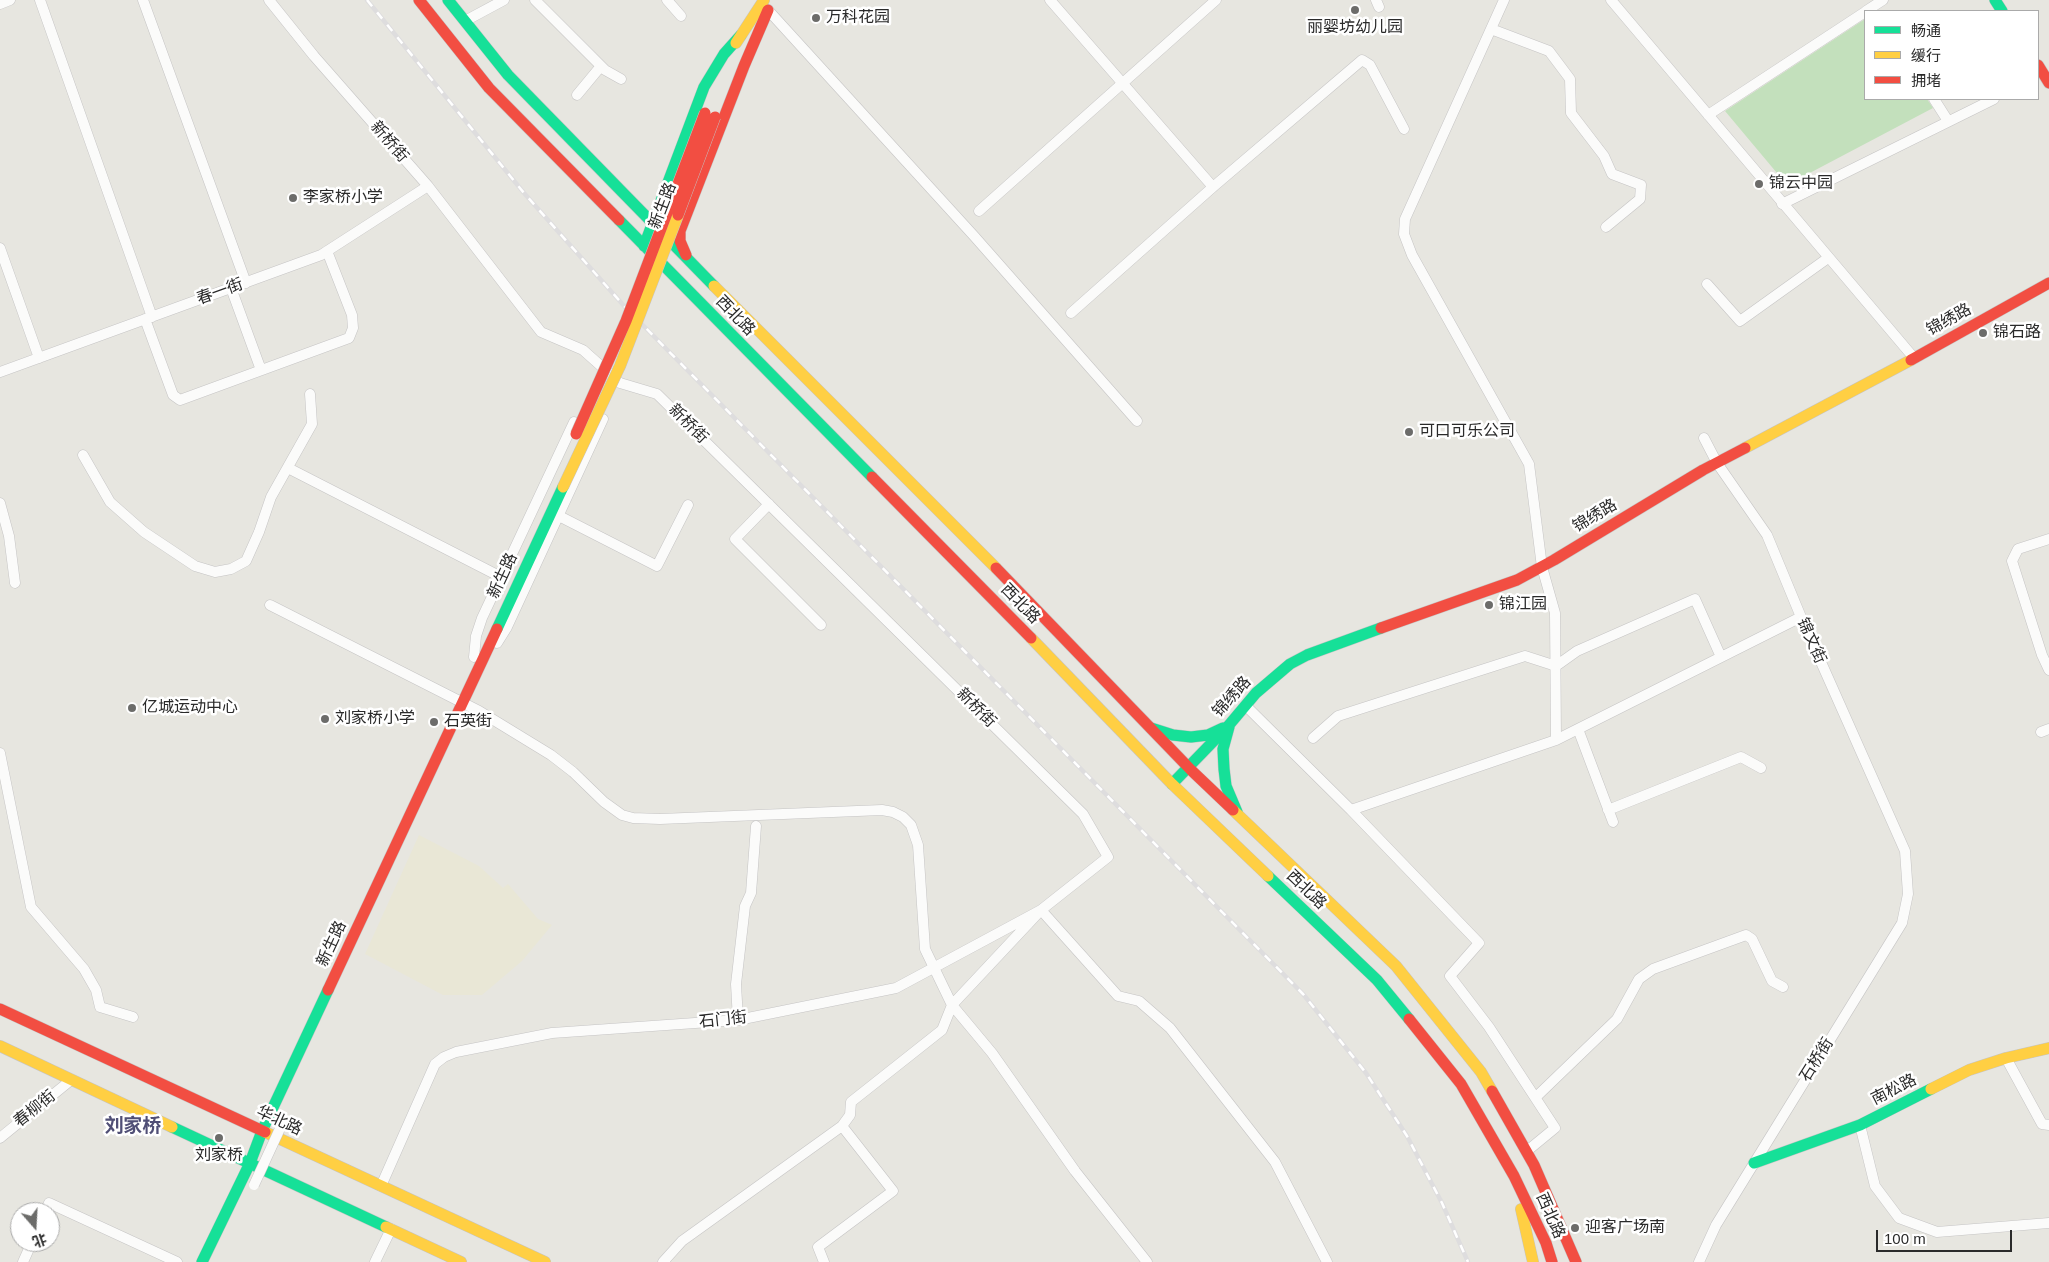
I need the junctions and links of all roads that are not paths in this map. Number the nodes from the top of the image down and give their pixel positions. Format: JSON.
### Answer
{"nodes":[{"id":1,"x":10,"y":0,"type":"edge"},
{"id":2,"x":40,"y":0,"type":"edge"},
{"id":3,"x":143,"y":0,"type":"edge"},
{"id":4,"x":269,"y":0,"type":"edge"},
{"id":5,"x":419,"y":0,"type":"edge"},
{"id":6,"x":448,"y":0,"type":"edge"},
{"id":7,"x":504,"y":0,"type":"edge"},
{"id":8,"x":535,"y":0,"type":"edge"},
{"id":9,"x":667,"y":0,"type":"edge"},
{"id":10,"x":776,"y":0,"type":"edge"},
{"id":11,"x":1050,"y":0,"type":"edge"},
{"id":12,"x":1216,"y":0,"type":"edge"},
{"id":13,"x":1504,"y":0,"type":"edge"},
{"id":14,"x":1883,"y":0,"type":"edge"},
{"id":15,"x":1614,"y":1,"type":"edge"},
{"id":16,"x":0,"y":4,"type":"edge"},
{"id":17,"x":766,"y":5,"type":"edge"},
{"id":18,"x":1871,"y":10,"type":"edge"},
{"id":19,"x":1864,"y":15,"type":"edge"},
{"id":20,"x":682,"y":16,"type":"dead end"},
{"id":21,"x":465,"y":21,"type":"junction"},
{"id":22,"x":1491,"y":29,"type":"junction"},
{"id":23,"x":741,"y":34,"type":"junction"},
{"id":24,"x":601,"y":66,"type":"junction"},
{"id":25,"x":621,"y":79,"type":"dead end"},
{"id":26,"x":1123,"y":84,"type":"junction"},
{"id":27,"x":577,"y":94,"type":"dead end"},
{"id":28,"x":1935,"y":100,"type":"edge"},
{"id":29,"x":1992,"y":100,"type":"edge"},
{"id":30,"x":710,"y":115,"type":"junction"},
{"id":31,"x":1708,"y":115,"type":"junction"},
{"id":32,"x":1948,"y":122,"type":"junction"},
{"id":33,"x":1404,"y":129,"type":"dead end"},
{"id":34,"x":668,"y":185,"type":"junction"},
{"id":35,"x":428,"y":186,"type":"junction"},
{"id":36,"x":1213,"y":186,"type":"junction"},
{"id":37,"x":628,"y":198,"type":"junction"},
{"id":38,"x":1782,"y":204,"type":"junction"},
{"id":39,"x":979,"y":211,"type":"dead end"},
{"id":40,"x":615,"y":217,"type":"junction"},
{"id":41,"x":1606,"y":227,"type":"dead end"},
{"id":42,"x":651,"y":228,"type":"junction"},
{"id":43,"x":680,"y":231,"type":"junction"},
{"id":44,"x":669,"y":242,"type":"junction"},
{"id":45,"x":644,"y":246,"type":"junction"},
{"id":46,"x":0,"y":248,"type":"edge"},
{"id":47,"x":328,"y":251,"type":"junction"},
{"id":48,"x":688,"y":258,"type":"junction"},
{"id":49,"x":1828,"y":258,"type":"junction"},
{"id":50,"x":246,"y":283,"type":"junction"},
{"id":51,"x":2049,"y":283,"type":"edge"},
{"id":52,"x":1707,"y":284,"type":"dead end"},
{"id":53,"x":231,"y":288,"type":"junction"},
{"id":54,"x":1071,"y":313,"type":"dead end"},
{"id":55,"x":148,"y":318,"type":"junction"},
{"id":56,"x":627,"y":354,"type":"dead end"},
{"id":57,"x":39,"y":358,"type":"junction"},
{"id":58,"x":1914,"y":358,"type":"junction"},
{"id":59,"x":601,"y":365,"type":"junction"},
{"id":60,"x":261,"y":370,"type":"junction"},
{"id":61,"x":0,"y":372,"type":"edge"},
{"id":62,"x":620,"y":383,"type":"junction"},
{"id":63,"x":310,"y":394,"type":"dead end"},
{"id":64,"x":1137,"y":421,"type":"dead end"},
{"id":65,"x":1704,"y":438,"type":"dead end"},
{"id":66,"x":83,"y":455,"type":"dead end"},
{"id":67,"x":1717,"y":463,"type":"junction"},
{"id":68,"x":288,"y":468,"type":"junction"},
{"id":69,"x":0,"y":502,"type":"edge"},
{"id":70,"x":769,"y":504,"type":"junction"},
{"id":71,"x":688,"y":505,"type":"dead end"},
{"id":72,"x":558,"y":516,"type":"junction"},
{"id":73,"x":2049,"y":539,"type":"edge"},
{"id":74,"x":1542,"y":566,"type":"junction"},
{"id":75,"x":501,"y":577,"type":"junction"},
{"id":76,"x":15,"y":583,"type":"dead end"},
{"id":77,"x":270,"y":605,"type":"dead end"},
{"id":78,"x":1801,"y":617,"type":"junction"},
{"id":79,"x":821,"y":625,"type":"dead end"},
{"id":80,"x":1722,"y":657,"type":"junction"},
{"id":81,"x":478,"y":659,"type":"junction"},
{"id":82,"x":1556,"y":666,"type":"junction"},
{"id":83,"x":2049,"y":670,"type":"edge"},
{"id":84,"x":459,"y":701,"type":"junction"},
{"id":85,"x":1246,"y":706,"type":"junction"},
{"id":86,"x":1229,"y":725,"type":"junction"},
{"id":87,"x":1151,"y":728,"type":"junction"},
{"id":88,"x":1578,"y":729,"type":"junction"},
{"id":89,"x":1313,"y":738,"type":"dead end"},
{"id":90,"x":1556,"y":740,"type":"junction"},
{"id":91,"x":0,"y":753,"type":"edge"},
{"id":92,"x":1188,"y":767,"type":"junction"},
{"id":93,"x":1761,"y":768,"type":"dead end"},
{"id":94,"x":1172,"y":784,"type":"junction"},
{"id":95,"x":1351,"y":810,"type":"junction"},
{"id":96,"x":1608,"y":810,"type":"junction"},
{"id":97,"x":1237,"y":814,"type":"junction"},
{"id":98,"x":1613,"y":822,"type":"dead end"},
{"id":99,"x":756,"y":826,"type":"dead end"},
{"id":100,"x":1905,"y":851,"type":"joint"},
{"id":101,"x":1108,"y":858,"type":"joint"},
{"id":102,"x":1041,"y":910,"type":"junction"},
{"id":103,"x":933,"y":968,"type":"junction"},
{"id":104,"x":1783,"y":988,"type":"dead end"},
{"id":105,"x":952,"y":1005,"type":"junction"},
{"id":106,"x":0,"y":1009,"type":"edge"},
{"id":107,"x":133,"y":1017,"type":"dead end"},
{"id":108,"x":738,"y":1020,"type":"junction"},
{"id":109,"x":0,"y":1046,"type":"edge"},
{"id":110,"x":2049,"y":1048,"type":"edge"},
{"id":111,"x":2006,"y":1058,"type":"junction"},
{"id":112,"x":71,"y":1080,"type":"junction"},
{"id":113,"x":1536,"y":1097,"type":"junction"},
{"id":114,"x":283,"y":1122,"type":"dead end"},
{"id":115,"x":2049,"y":1124,"type":"edge"},
{"id":116,"x":1860,"y":1125,"type":"junction"},
{"id":117,"x":842,"y":1126,"type":"junction"},
{"id":118,"x":258,"y":1129,"type":"junction"},
{"id":119,"x":0,"y":1138,"type":"edge"},
{"id":120,"x":1526,"y":1151,"type":"junction"},
{"id":121,"x":250,"y":1163,"type":"junction"},
{"id":122,"x":1754,"y":1163,"type":"junction"},
{"id":123,"x":1514,"y":1176,"type":"junction"},
{"id":124,"x":254,"y":1185,"type":"dead end"},
{"id":125,"x":381,"y":1186,"type":"junction"},
{"id":126,"x":60,"y":1208,"type":"edge"},
{"id":127,"x":2049,"y":1223,"type":"edge"},
{"id":128,"x":391,"y":1229,"type":"junction"},
{"id":129,"x":178,"y":1262,"type":"edge"},
{"id":130,"x":202,"y":1262,"type":"edge"},
{"id":131,"x":375,"y":1262,"type":"edge"},
{"id":132,"x":461,"y":1262,"type":"edge"},
{"id":133,"x":545,"y":1262,"type":"edge"},
{"id":134,"x":663,"y":1262,"type":"edge"},
{"id":135,"x":824,"y":1262,"type":"edge"},
{"id":136,"x":1148,"y":1262,"type":"edge"},
{"id":137,"x":1326,"y":1262,"type":"edge"},
{"id":138,"x":1533,"y":1262,"type":"edge"},
{"id":139,"x":1552,"y":1262,"type":"edge"},
{"id":140,"x":1576,"y":1262,"type":"edge"},
{"id":141,"x":1699,"y":1262,"type":"edge"}],
"edges":[{"from":1,"to":16,"type":"street"},
{"from":2,"to":55,"type":"street"},
{"from":3,"to":50,"type":"street"},
{"from":4,"to":35,"type":"street","name":"新桥街"},
{"from":5,"to":40,"type":"main road","name":"西北路"},
{"from":6,"to":21,"type":"main road","name":"西北路"},
{"from":7,"to":21,"type":"street"},
{"from":8,"to":24,"type":"street"},
{"from":9,"to":20,"type":"street"},
{"from":10,"to":17,"type":"main road","name":"新生路"},
{"from":11,"to":26,"type":"street"},
{"from":12,"to":26,"type":"street"},
{"from":13,"to":22,"type":"street"},
{"from":14,"to":18,"type":"street"},
{"from":15,"to":31,"type":"street"},
{"from":17,"to":23,"type":"main road","name":"新生路"},
{"from":17,"to":30,"type":"main road","name":"新生路"},
{"from":17,"to":43,"type":"main road"},
{"from":17,"to":64,"type":"street"},
{"from":19,"to":31,"type":"street"},
{"from":21,"to":37,"type":"main road","name":"西北路"},
{"from":22,"to":41,"type":"street"},
{"from":22,"to":74,"type":"street"},
{"from":23,"to":30,"type":"main road","name":"新生路"},
{"from":23,"to":34,"type":"main road"},
{"from":24,"to":25,"type":"street"},
{"from":24,"to":27,"type":"street"},
{"from":26,"to":36,"type":"street"},
{"from":26,"to":39,"type":"street"},
{"from":28,"to":32,"type":"street"},
{"from":29,"to":32,"type":"street"},
{"from":30,"to":81,"type":"main road","name":"新生路","bridge":true},
{"from":31,"to":38,"type":"street"},
{"from":32,"to":38,"type":"street"},
{"from":33,"to":36,"type":"street"},
{"from":34,"to":37,"type":"main road"},
{"from":34,"to":42,"type":"main road"},
{"from":35,"to":47,"type":"street","name":"春一街"},
{"from":35,"to":59,"type":"street","name":"新桥街"},
{"from":36,"to":54,"type":"street"},
{"from":37,"to":42,"type":"main road","name":"西北路"},
{"from":38,"to":49,"type":"street"},
{"from":40,"to":42,"type":"main road"},
{"from":40,"to":45,"type":"main road","name":"西北路"},
{"from":42,"to":44,"type":"main road","name":"西北路"},
{"from":42,"to":45,"type":"main road"},
{"from":43,"to":44,"type":"main road"},
{"from":43,"to":48,"type":"main road"},
{"from":44,"to":48,"type":"main road","name":"西北路"},
{"from":44,"to":56,"type":"street","bridge":true},
{"from":45,"to":94,"type":"main road","name":"西北路"},
{"from":46,"to":57,"type":"street"},
{"from":47,"to":50,"type":"street","name":"春一街"},
{"from":47,"to":60,"type":"street"},
{"from":48,"to":87,"type":"main road","name":"西北路"},
{"from":49,"to":52,"type":"street"},
{"from":49,"to":58,"type":"street"},
{"from":50,"to":53,"type":"street","name":"春一街"},
{"from":51,"to":58,"type":"main road","name":"锦绣路"},
{"from":53,"to":55,"type":"street","name":"春一街"},
{"from":53,"to":60,"type":"street"},
{"from":55,"to":57,"type":"street","name":"春一街"},
{"from":55,"to":60,"type":"street"},
{"from":57,"to":61,"type":"street","name":"春一街"},
{"from":58,"to":67,"type":"main road","name":"锦绣路"},
{"from":59,"to":62,"type":"street","name":"新桥街"},
{"from":59,"to":75,"type":"street"},
{"from":62,"to":70,"type":"street","name":"新桥街"},
{"from":62,"to":72,"type":"street"},
{"from":63,"to":68,"type":"street"},
{"from":65,"to":67,"type":"street","name":"锦文街"},
{"from":66,"to":68,"type":"street"},
{"from":67,"to":74,"type":"main road","name":"锦绣路"},
{"from":67,"to":78,"type":"street","name":"锦文街"},
{"from":68,"to":75,"type":"street"},
{"from":69,"to":76,"type":"street"},
{"from":70,"to":79,"type":"street"},
{"from":70,"to":101,"type":"street","name":"新桥街"},
{"from":71,"to":72,"type":"street"},
{"from":72,"to":81,"type":"street"},
{"from":73,"to":83,"type":"street"},
{"from":74,"to":82,"type":"street"},
{"from":74,"to":85,"type":"main road","name":"锦绣路"},
{"from":75,"to":81,"type":"street"},
{"from":77,"to":84,"type":"street"},
{"from":78,"to":80,"type":"street"},
{"from":78,"to":100,"type":"street","name":"锦文街"},
{"from":80,"to":82,"type":"street"},
{"from":80,"to":88,"type":"street"},
{"from":81,"to":84,"type":"main road","name":"新生路"},
{"from":82,"to":89,"type":"street"},
{"from":82,"to":90,"type":"street"},
{"from":84,"to":103,"type":"street"},
{"from":84,"to":118,"type":"main road","name":"新生路"},
{"from":85,"to":86,"type":"main road","name":"锦绣路"},
{"from":85,"to":95,"type":"street"},
{"from":86,"to":87,"type":"main road"},
{"from":86,"to":92,"type":"main road","name":"锦绣路"},
{"from":86,"to":97,"type":"main road"},
{"from":87,"to":92,"type":"main road","name":"西北路"},
{"from":88,"to":90,"type":"street"},
{"from":88,"to":96,"type":"street"},
{"from":90,"to":95,"type":"street"},
{"from":91,"to":107,"type":"street"},
{"from":92,"to":94,"type":"main road","name":"锦绣路"},
{"from":92,"to":97,"type":"main road","name":"西北路"},
{"from":93,"to":96,"type":"street"},
{"from":94,"to":123,"type":"main road","name":"西北路"},
{"from":95,"to":113,"type":"street"},
{"from":96,"to":98,"type":"street"},
{"from":97,"to":120,"type":"main road","name":"西北路"},
{"from":99,"to":108,"type":"street"},
{"from":100,"to":122,"type":"street","name":"石桥街"},
{"from":101,"to":102,"type":"street","name":"石门街"},
{"from":102,"to":103,"type":"street","name":"石门街"},
{"from":102,"to":105,"type":"street"},
{"from":102,"to":137,"type":"street"},
{"from":103,"to":105,"type":"street"},
{"from":103,"to":108,"type":"street","name":"石门街"},
{"from":104,"to":113,"type":"street"},
{"from":105,"to":117,"type":"street"},
{"from":105,"to":136,"type":"street"},
{"from":106,"to":118,"type":"main road","name":"华北路"},
{"from":108,"to":125,"type":"street","name":"石门街"},
{"from":109,"to":112,"type":"main road"},
{"from":110,"to":111,"type":"main road","name":"南松路"},
{"from":111,"to":115,"type":"street"},
{"from":111,"to":116,"type":"main road","name":"南松路"},
{"from":112,"to":119,"type":"street","name":"春柳街"},
{"from":112,"to":121,"type":"main road"},
{"from":113,"to":120,"type":"street"},
{"from":114,"to":124,"type":"street","bridge":true},
{"from":116,"to":122,"type":"main road","name":"南松路"},
{"from":116,"to":127,"type":"street"},
{"from":117,"to":134,"type":"street"},
{"from":117,"to":135,"type":"street"},
{"from":118,"to":121,"type":"main road","name":"新生路"},
{"from":118,"to":125,"type":"main road","name":"华北路"},
{"from":120,"to":140,"type":"main road","name":"西北路"},
{"from":121,"to":128,"type":"main road"},
{"from":121,"to":130,"type":"main road","name":"新生路"},
{"from":122,"to":141,"type":"street","name":"石桥街"},
{"from":123,"to":138,"type":"main road"},
{"from":123,"to":139,"type":"main road","name":"西北路"},
{"from":125,"to":133,"type":"main road","name":"华北路"},
{"from":126,"to":129,"type":"street"},
{"from":128,"to":131,"type":"street"},
{"from":128,"to":132,"type":"main road"}]}
